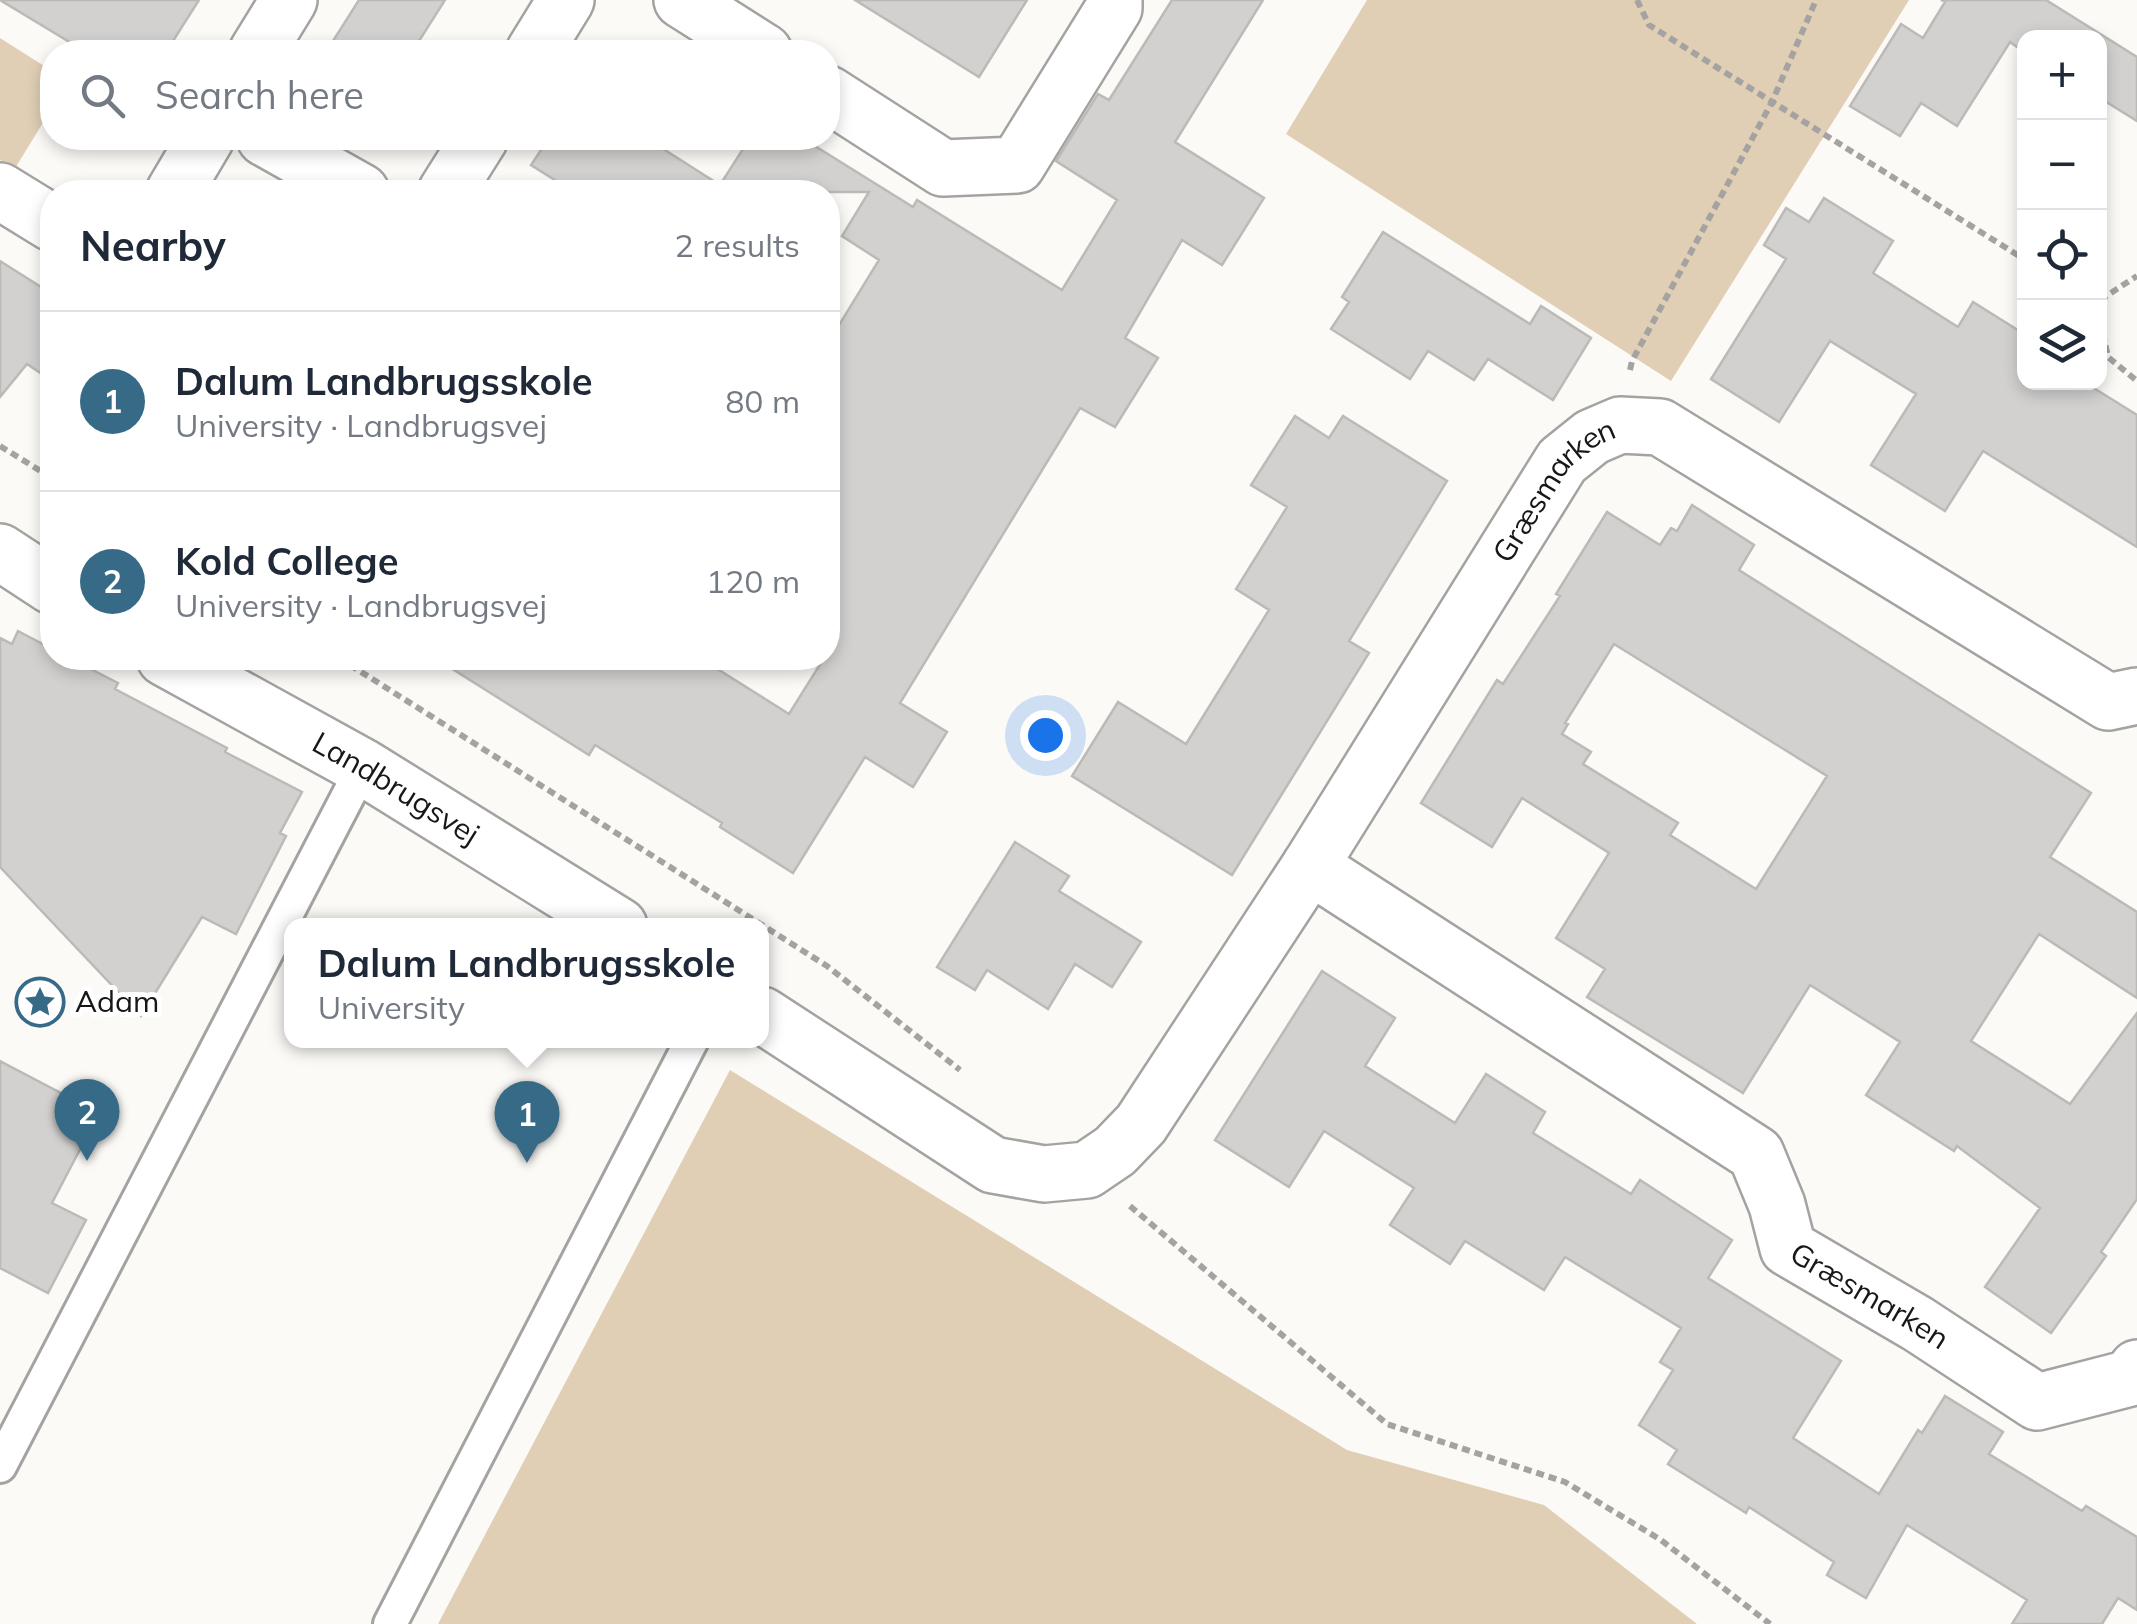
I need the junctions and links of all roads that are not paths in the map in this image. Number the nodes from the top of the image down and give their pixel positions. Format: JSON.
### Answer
{"nodes":[{"id":1,"x":289,"y":0,"type":"edge"},
{"id":2,"x":566,"y":0,"type":"edge"},
{"id":3,"x":682,"y":0,"type":"edge"},
{"id":4,"x":1114,"y":0,"type":"edge"},
{"id":5,"x":264,"y":40,"type":"edge"},
{"id":6,"x":541,"y":40,"type":"edge"},
{"id":7,"x":745,"y":40,"type":"edge"},
{"id":8,"x":840,"y":102,"type":"edge"},
{"id":9,"x":199,"y":150,"type":"edge"},
{"id":10,"x":286,"y":150,"type":"edge"},
{"id":11,"x":472,"y":150,"type":"edge"},
{"id":12,"x":181,"y":180,"type":"edge"},
{"id":13,"x":340,"y":180,"type":"edge"},
{"id":14,"x":454,"y":180,"type":"edge"},
{"id":15,"x":0,"y":190,"type":"edge"},
{"id":16,"x":40,"y":215,"type":"edge"},
{"id":17,"x":0,"y":552,"type":"edge"},
{"id":18,"x":40,"y":578,"type":"edge"},
{"id":19,"x":187,"y":670,"type":"edge"},
{"id":20,"x":2137,"y":696,"type":"edge"},
{"id":21,"x":363,"y":768,"type":"junction"},
{"id":22,"x":1310,"y":866,"type":"junction"},
{"id":23,"x":285,"y":918,"type":"edge"},
{"id":24,"x":606,"y":918,"type":"edge"},
{"id":25,"x":284,"y":920,"type":"edge"},
{"id":26,"x":769,"y":1020,"type":"edge"},
{"id":27,"x":688,"y":1048,"type":"edge"},
{"id":28,"x":2137,"y":1368,"type":"edge"},
{"id":29,"x":0,"y":1466,"type":"edge"},
{"id":30,"x":390,"y":1624,"type":"edge"}],
"edges":[{"from":1,"to":5,"type":"street"},
{"from":2,"to":6,"type":"street"},
{"from":3,"to":7,"type":"street"},
{"from":4,"to":8,"type":"street"},
{"from":9,"to":12,"type":"street"},
{"from":10,"to":13,"type":"street"},
{"from":11,"to":14,"type":"street"},
{"from":15,"to":16,"type":"street"},
{"from":17,"to":18,"type":"street"},
{"from":19,"to":21,"type":"street","name":"Landbrugsvej"},
{"from":20,"to":22,"type":"street","name":"Græsmarken"},
{"from":21,"to":23,"type":"lane"},
{"from":21,"to":24,"type":"street","name":"Landbrugsvej"},
{"from":22,"to":26,"type":"street","name":"Græsmarken"},
{"from":22,"to":28,"type":"street","name":"Græsmarken"},
{"from":25,"to":29,"type":"lane"},
{"from":27,"to":30,"type":"lane"}]}
